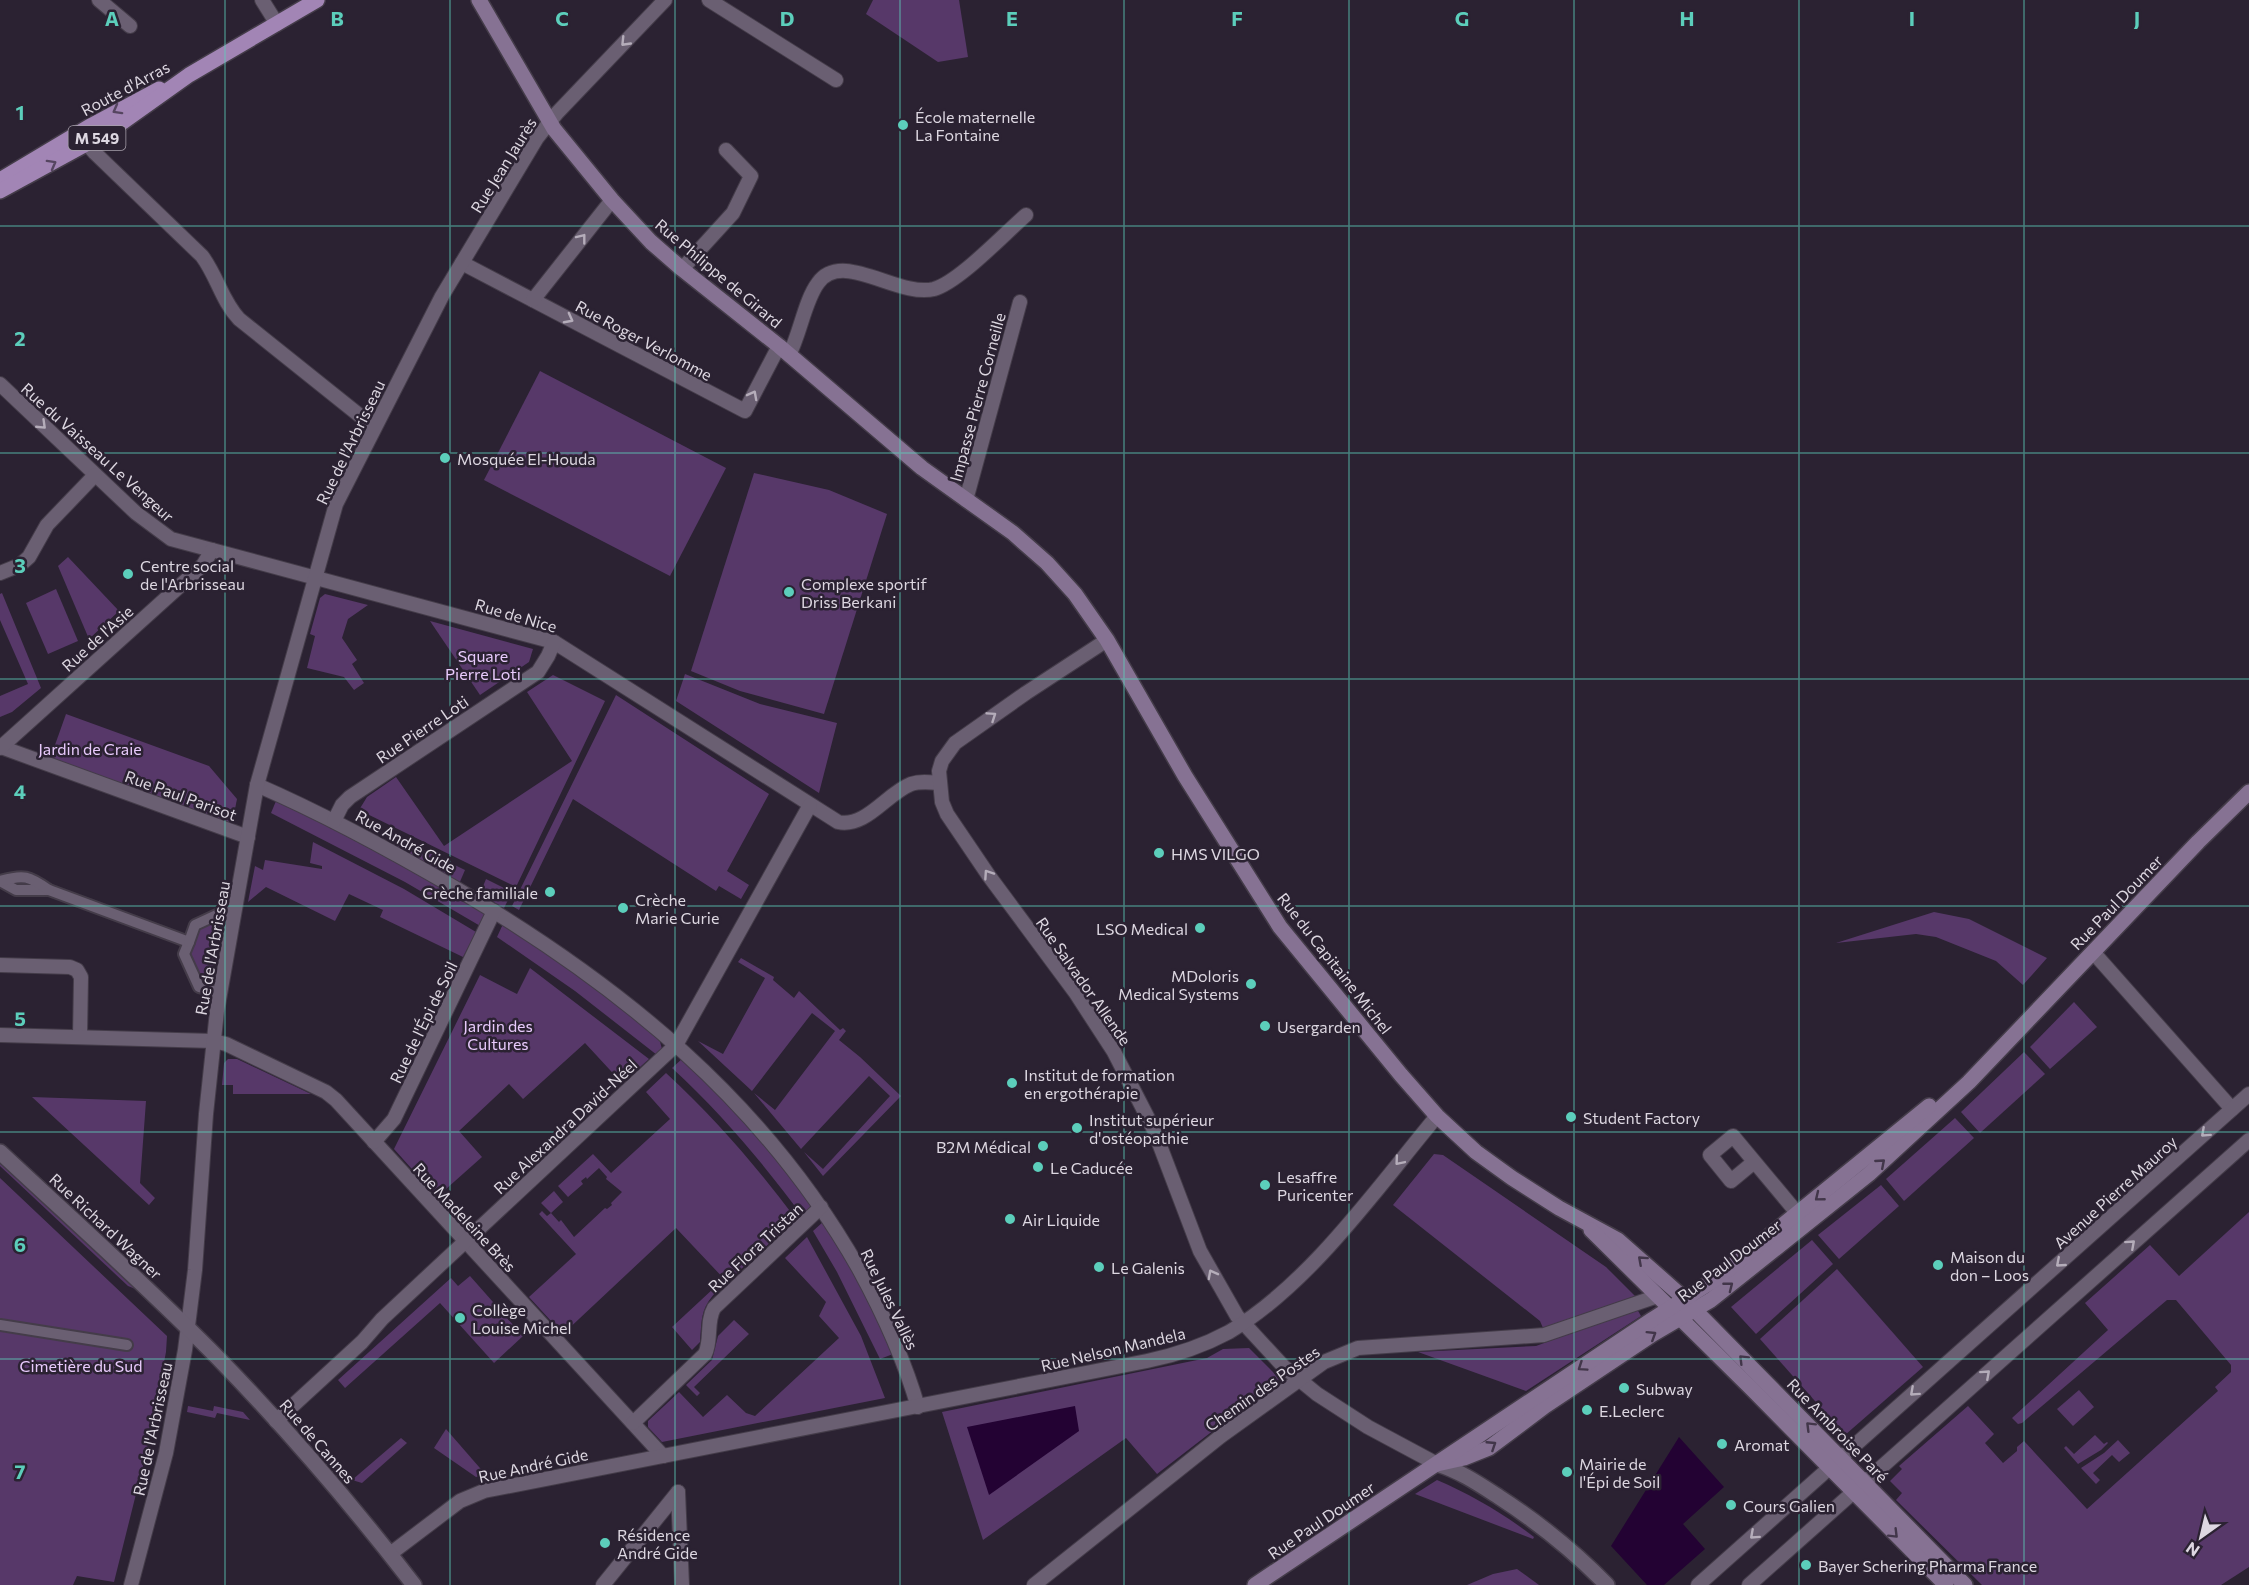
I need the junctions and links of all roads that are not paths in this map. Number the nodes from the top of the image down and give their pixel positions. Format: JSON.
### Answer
{"nodes":[{"id":1,"x":99,"y":0,"type":"edge"},
{"id":2,"x":262,"y":0,"type":"edge"},
{"id":3,"x":317,"y":0,"type":"edge"},
{"id":4,"x":479,"y":0,"type":"edge"},
{"id":5,"x":665,"y":0,"type":"edge"},
{"id":6,"x":710,"y":0,"type":"edge"},
{"id":7,"x":277,"y":24,"type":"junction"},
{"id":8,"x":130,"y":26,"type":"dead end"},
{"id":9,"x":836,"y":80,"type":"dead end"},
{"id":10,"x":549,"y":122,"type":"junction"},
{"id":11,"x":82,"y":139,"type":"junction"},
{"id":12,"x":726,"y":150,"type":"dead end"},
{"id":13,"x":0,"y":180,"type":"edge"},
{"id":14,"x":0,"y":191,"type":"edge"},
{"id":15,"x":612,"y":200,"type":"junction"},
{"id":16,"x":1026,"y":215,"type":"dead end"},
{"id":17,"x":462,"y":263,"type":"junction"},
{"id":18,"x":682,"y":269,"type":"junction"},
{"id":19,"x":533,"y":300,"type":"junction"},
{"id":20,"x":1020,"y":302,"type":"dead end"},
{"id":21,"x":419,"y":342,"type":"joint"},
{"id":22,"x":784,"y":350,"type":"junction"},
{"id":23,"x":0,"y":384,"type":"edge"},
{"id":24,"x":374,"y":427,"type":"junction"},
{"id":25,"x":94,"y":475,"type":"junction"},
{"id":26,"x":966,"y":500,"type":"junction"},
{"id":27,"x":212,"y":550,"type":"junction"},
{"id":28,"x":0,"y":573,"type":"edge"},
{"id":29,"x":315,"y":577,"type":"junction"},
{"id":30,"x":1107,"y":640,"type":"junction"},
{"id":31,"x":554,"y":642,"type":"junction"},
{"id":32,"x":0,"y":747,"type":"edge"},
{"id":33,"x":939,"y":783,"type":"junction"},
{"id":34,"x":257,"y":785,"type":"junction"},
{"id":35,"x":2249,"y":792,"type":"edge"},
{"id":36,"x":810,"y":805,"type":"junction"},
{"id":37,"x":334,"y":821,"type":"junction"},
{"id":38,"x":248,"y":837,"type":"junction"},
{"id":39,"x":0,"y":881,"type":"edge"},
{"id":40,"x":494,"y":911,"type":"junction"},
{"id":41,"x":235,"y":913,"type":"junction"},
{"id":42,"x":189,"y":942,"type":"junction"},
{"id":43,"x":2093,"y":952,"type":"junction"},
{"id":44,"x":0,"y":965,"type":"edge"},
{"id":45,"x":219,"y":993,"type":"junction"},
{"id":46,"x":0,"y":1035,"type":"edge"},
{"id":47,"x":80,"y":1037,"type":"junction"},
{"id":48,"x":2009,"y":1038,"type":"junction"},
{"id":49,"x":213,"y":1041,"type":"junction"},
{"id":50,"x":676,"y":1045,"type":"junction"},
{"id":51,"x":2249,"y":1094,"type":"edge"},
{"id":52,"x":2232,"y":1109,"type":"junction"},
{"id":53,"x":1437,"y":1116,"type":"junction"},
{"id":54,"x":2249,"y":1140,"type":"edge"},
{"id":55,"x":374,"y":1142,"type":"junction"},
{"id":56,"x":0,"y":1152,"type":"edge"},
{"id":57,"x":1754,"y":1162,"type":"dead end"},
{"id":58,"x":821,"y":1207,"type":"junction"},
{"id":59,"x":1567,"y":1212,"type":"junction"},
{"id":60,"x":1798,"y":1214,"type":"junction"},
{"id":61,"x":465,"y":1241,"type":"junction"},
{"id":62,"x":1658,"y":1296,"type":"junction"},
{"id":63,"x":1690,"y":1305,"type":"junction"},
{"id":64,"x":1676,"y":1313,"type":"junction"},
{"id":65,"x":1243,"y":1323,"type":"junction"},
{"id":66,"x":0,"y":1325,"type":"edge"},
{"id":67,"x":187,"y":1328,"type":"junction"},
{"id":68,"x":128,"y":1345,"type":"dead end"},
{"id":69,"x":1299,"y":1380,"type":"junction"},
{"id":70,"x":918,"y":1407,"type":"junction"},
{"id":71,"x":276,"y":1421,"type":"junction"},
{"id":72,"x":633,"y":1423,"type":"junction"},
{"id":73,"x":663,"y":1456,"type":"junction"},
{"id":74,"x":1835,"y":1462,"type":"junction"},
{"id":75,"x":1437,"y":1464,"type":"junction"},
{"id":76,"x":1859,"y":1488,"type":"junction"},
{"id":77,"x":390,"y":1554,"type":"junction"},
{"id":78,"x":131,"y":1585,"type":"edge"},
{"id":79,"x":414,"y":1585,"type":"edge"},
{"id":80,"x":603,"y":1585,"type":"edge"},
{"id":81,"x":682,"y":1585,"type":"edge"},
{"id":82,"x":1034,"y":1585,"type":"edge"},
{"id":83,"x":1255,"y":1585,"type":"edge"},
{"id":84,"x":1608,"y":1585,"type":"edge"},
{"id":85,"x":1698,"y":1585,"type":"edge"},
{"id":86,"x":1749,"y":1585,"type":"edge"},
{"id":87,"x":1946,"y":1585,"type":"edge"},
{"id":88,"x":1965,"y":1585,"type":"edge"}],
"edges":[{"from":1,"to":8,"type":"street"},
{"from":2,"to":7,"type":"street"},
{"from":3,"to":7,"type":"main road","number":"M 549"},
{"from":4,"to":10,"type":"main road","name":"Rue Philippe de Girard"},
{"from":5,"to":10,"type":"street","name":"Rue Jean Jaurès","one_way":true},
{"from":6,"to":9,"type":"street"},
{"from":7,"to":11,"type":"main road","number":"M 549"},
{"from":10,"to":15,"type":"main road","name":"Rue Philippe de Girard"},
{"from":10,"to":17,"type":"street","name":"Rue Jean Jaurès"},
{"from":11,"to":13,"type":"main road","name":"Route d'Arras","number":"M 549"},
{"from":14,"to":11,"type":"main road","number":"M 549","one_way":true},
{"from":11,"to":24,"type":"street"},
{"from":12,"to":18,"type":"street"},
{"from":15,"to":18,"type":"main road","name":"Rue Philippe de Girard"},
{"from":19,"to":15,"type":"street","one_way":true},
{"from":16,"to":22,"type":"street"},
{"from":17,"to":19,"type":"street","name":"Rue Roger Verlomme"},
{"from":17,"to":21,"type":"street","name":"Rue Jean Jaurès"},
{"from":18,"to":22,"type":"main road","name":"Rue Philippe de Girard"},
{"from":19,"to":22,"type":"street","name":"Rue Roger Verlomme","one_way":true},
{"from":20,"to":26,"type":"street","name":"Impasse Pierre Corneille"},
{"from":21,"to":24,"type":"street","name":"Rue de l'Arbrisseau"},
{"from":22,"to":26,"type":"main road","name":"Rue Philippe de Girard"},
{"from":23,"to":25,"type":"street","name":"Rue du Vaisseau Le Vengeur","one_way":true},
{"from":24,"to":29,"type":"street","name":"Rue de l'Arbrisseau"},
{"from":25,"to":27,"type":"street","name":"Rue du Vaisseau Le Vengeur"},
{"from":25,"to":28,"type":"street"},
{"from":26,"to":30,"type":"main road","name":"Rue du Capitaine Michel"},
{"from":27,"to":29,"type":"street","name":"Rue du Vaisseau Le Vengeur"},
{"from":27,"to":32,"type":"street","name":"Rue de l'Asie"},
{"from":29,"to":31,"type":"street","name":"Rue de Nice"},
{"from":29,"to":34,"type":"street","name":"Rue de l'Arbrisseau"},
{"from":33,"to":30,"type":"street","one_way":true},
{"from":30,"to":53,"type":"main road","name":"Rue du Capitaine Michel"},
{"from":31,"to":36,"type":"street","name":"Rue de Nice"},
{"from":31,"to":37,"type":"street","name":"Rue Pierre Loti"},
{"from":32,"to":38,"type":"street","name":"Rue Paul Parisot"},
{"from":33,"to":36,"type":"street","name":"Rue de Nice"},
{"from":65,"to":33,"type":"street","name":"Rue Salvador Allende","one_way":true},
{"from":34,"to":37,"type":"street","name":"Rue André Gide"},
{"from":34,"to":38,"type":"street","name":"Rue de l'Arbrisseau"},
{"from":35,"to":43,"type":"main road","name":"Rue Paul Doumer"},
{"from":36,"to":50,"type":"street","name":"Rue Alexandra David-Néel"},
{"from":37,"to":40,"type":"street","name":"Rue André Gide"},
{"from":38,"to":41,"type":"street","name":"Rue de l'Arbrisseau"},
{"from":39,"to":42,"type":"street"},
{"from":40,"to":50,"type":"street","name":"Rue André Gide"},
{"from":40,"to":55,"type":"street","name":"Rue de l'Épi de Soil"},
{"from":41,"to":42,"type":"street"},
{"from":41,"to":45,"type":"street","name":"Rue de l'Arbrisseau"},
{"from":42,"to":45,"type":"street"},
{"from":43,"to":48,"type":"main road","name":"Rue Paul Doumer"},
{"from":43,"to":52,"type":"street"},
{"from":44,"to":47,"type":"street"},
{"from":45,"to":49,"type":"street","name":"Rue de l'Arbrisseau"},
{"from":46,"to":47,"type":"street","name":"Rue Madeleine Brès"},
{"from":47,"to":49,"type":"street","name":"Rue Madeleine Brès"},
{"from":48,"to":60,"type":"main road","name":"Rue Paul Doumer","one_way":true},
{"from":63,"to":48,"type":"main road","name":"Rue Paul Doumer","one_way":true},
{"from":49,"to":55,"type":"street","name":"Rue Madeleine Brès"},
{"from":49,"to":67,"type":"street","name":"Rue de l'Arbrisseau"},
{"from":50,"to":58,"type":"street","name":"Rue Jules Vallès"},
{"from":50,"to":61,"type":"street","name":"Rue Alexandra David-Néel"},
{"from":51,"to":52,"type":"street","name":"Avenue Pierre Mauroy"},
{"from":52,"to":74,"type":"street","name":"Avenue Pierre Mauroy","one_way":true},
{"from":53,"to":59,"type":"main road","name":"Rue du Capitaine Michel"},
{"from":53,"to":65,"type":"street","name":"Rue Nelson Mandela","one_way":true},
{"from":76,"to":54,"type":"street","one_way":true},
{"from":55,"to":61,"type":"street","name":"Rue Madeleine Brès"},
{"from":56,"to":67,"type":"street","name":"Rue Richard Wagner"},
{"from":57,"to":60,"type":"street"},
{"from":58,"to":70,"type":"street","name":"Rue Jules Vallès"},
{"from":58,"to":72,"type":"street","name":"Rue Flora Tristan"},
{"from":59,"to":62,"type":"main road","name":"Rue du Capitaine Michel"},
{"from":63,"to":59,"type":"main road","name":"Rue du Capitaine Michel","one_way":true},
{"from":60,"to":63,"type":"main road","name":"Rue Paul Doumer"},
{"from":61,"to":71,"type":"street","name":"Rue Alexandra David-Néel"},
{"from":61,"to":72,"type":"street","name":"Rue Madeleine Brès"},
{"from":62,"to":64,"type":"main road","name":"Rue du Capitaine Michel"},
{"from":62,"to":69,"type":"street","name":"Chemin des Postes"},
{"from":63,"to":64,"type":"main road","name":"Rue Paul Doumer"},
{"from":74,"to":63,"type":"main road","name":"Rue Ambroise Paré","one_way":true},
{"from":64,"to":74,"type":"main road","name":"Rue Ambroise Paré"},
{"from":64,"to":75,"type":"main road","name":"Rue Paul Doumer"},
{"from":65,"to":69,"type":"street","name":"Rue Salvador Allende"},
{"from":65,"to":70,"type":"street","name":"Rue Nelson Mandela"},
{"from":66,"to":68,"type":"street"},
{"from":67,"to":71,"type":"street","name":"Rue de Cannes"},
{"from":67,"to":78,"type":"street","name":"Rue de l'Arbrisseau"},
{"from":69,"to":75,"type":"street","name":"Rue Salvador Allende"},
{"from":69,"to":82,"type":"street","name":"Chemin des Postes"},
{"from":70,"to":73,"type":"street","name":"Rue André Gide"},
{"from":71,"to":77,"type":"street","name":"Rue de Cannes"},
{"from":72,"to":73,"type":"street","name":"Rue Madeleine Brès"},
{"from":73,"to":77,"type":"street","name":"Rue André Gide"},
{"from":74,"to":76,"type":"main road","name":"Rue Ambroise Paré"},
{"from":74,"to":85,"type":"street","name":"Avenue Pierre Mauroy","one_way":true},
{"from":75,"to":83,"type":"main road","name":"Rue Paul Doumer"},
{"from":75,"to":84,"type":"street"},
{"from":76,"to":86,"type":"street"},
{"from":76,"to":87,"type":"main road","name":"Rue Ambroise Paré","one_way":true},
{"from":76,"to":88,"type":"main road","name":"Rue Ambroise Paré"},
{"from":77,"to":79,"type":"street","name":"Rue de Cannes"},
{"from":80,"to":81,"type":"street"}]}
